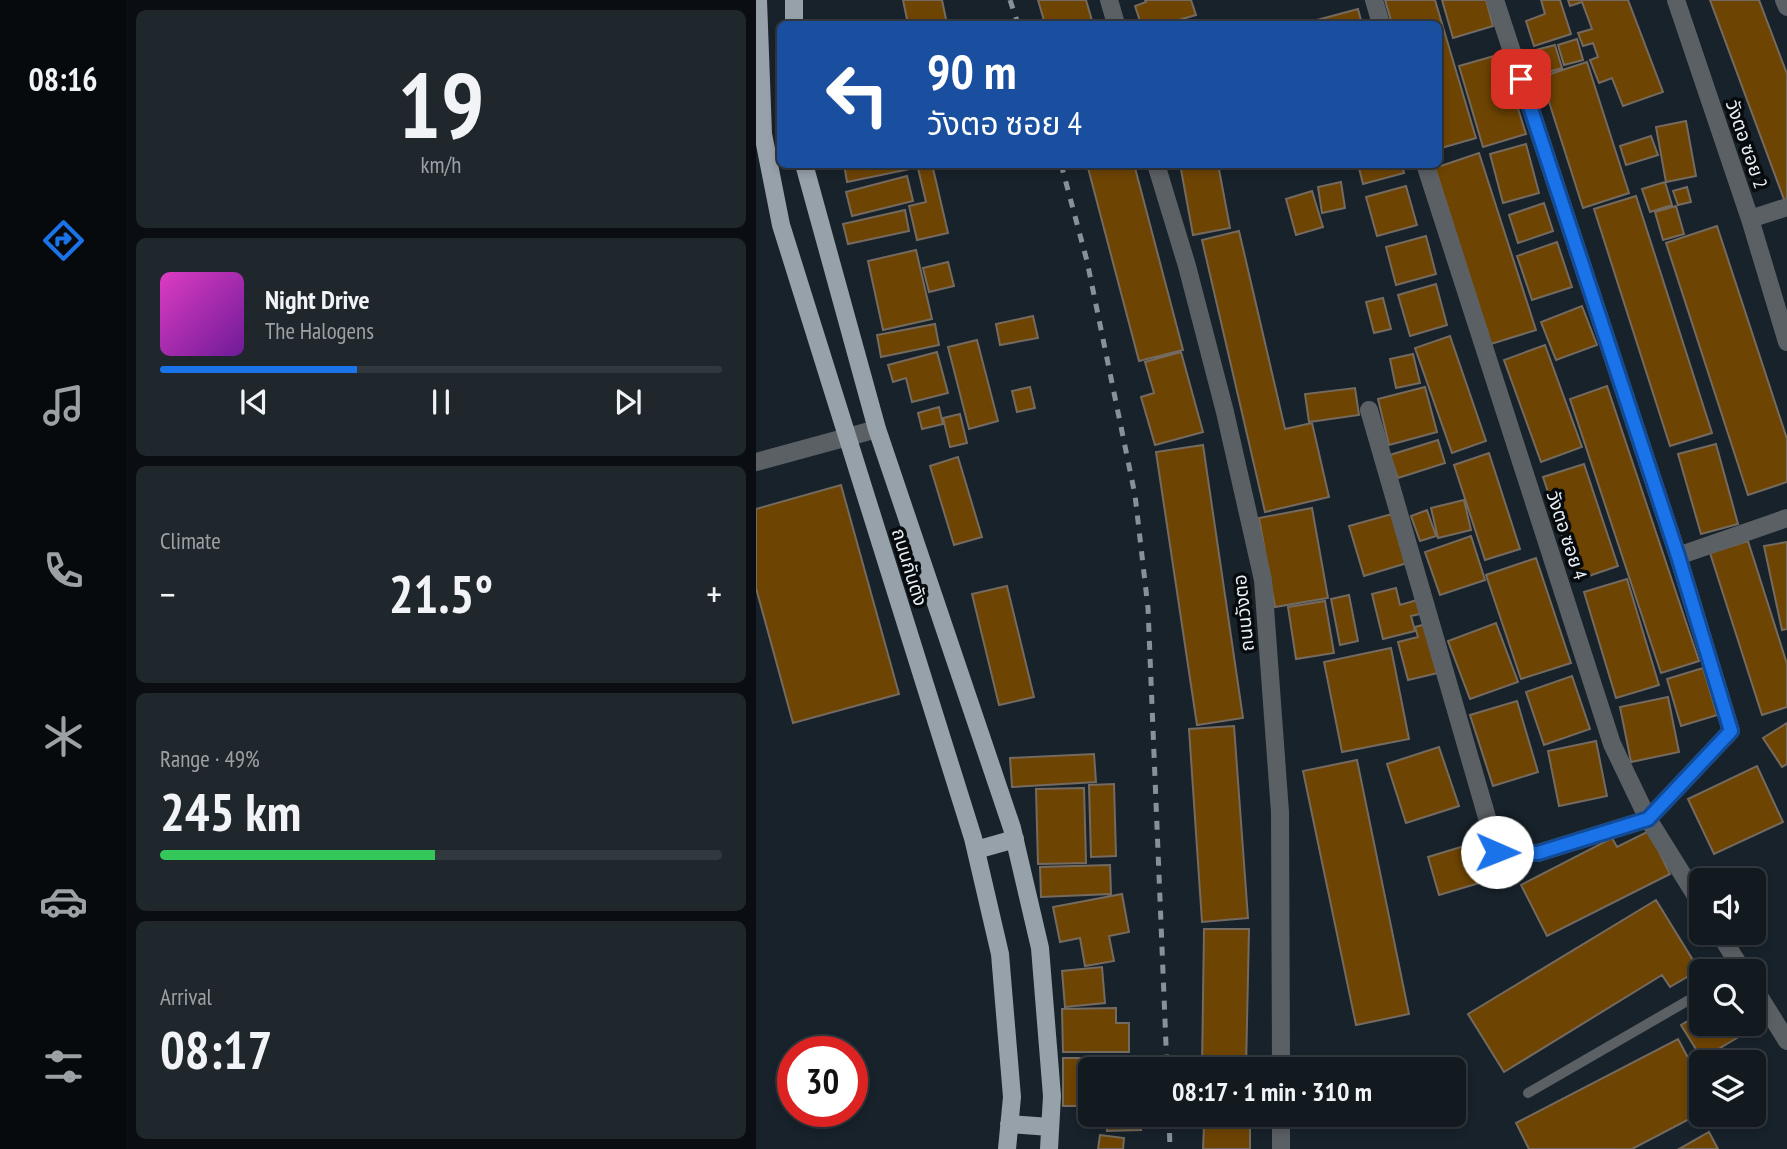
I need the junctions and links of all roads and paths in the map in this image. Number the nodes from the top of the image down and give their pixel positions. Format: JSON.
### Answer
{"nodes":[{"id":1,"x":794,"y":0,"type":"edge"},
{"id":2,"x":1109,"y":0,"type":"edge"},
{"id":3,"x":1374,"y":0,"type":"edge"},
{"id":4,"x":1495,"y":0,"type":"edge"},
{"id":5,"x":1676,"y":0,"type":"edge"},
{"id":6,"x":1784,"y":0,"type":"edge"},
{"id":7,"x":757,"y":4,"type":"edge"},
{"id":8,"x":1787,"y":8,"type":"edge"},
{"id":9,"x":794,"y":21,"type":"edge"},
{"id":10,"x":1115,"y":21,"type":"edge"},
{"id":11,"x":1380,"y":21,"type":"edge"},
{"id":12,"x":805,"y":168,"type":"edge"},
{"id":13,"x":1157,"y":168,"type":"edge"},
{"id":14,"x":1426,"y":168,"type":"edge"},
{"id":15,"x":1787,"y":207,"type":"edge"},
{"id":16,"x":1750,"y":219,"type":"junction"},
{"id":17,"x":1787,"y":342,"type":"edge"},
{"id":18,"x":1369,"y":410,"type":"dead end"},
{"id":19,"x":877,"y":429,"type":"junction"},
{"id":20,"x":848,"y":439,"type":"junction"},
{"id":21,"x":756,"y":462,"type":"edge"},
{"id":22,"x":1787,"y":518,"type":"edge"},
{"id":23,"x":1678,"y":556,"type":"junction"},
{"id":24,"x":1648,"y":819,"type":"junction"},
{"id":25,"x":1015,"y":839,"type":"junction"},
{"id":26,"x":976,"y":850,"type":"junction"},
{"id":27,"x":1689,"y":885,"type":"edge"},
{"id":28,"x":1689,"y":1000,"type":"edge"},
{"id":29,"x":1766,"y":1007,"type":"edge"},
{"id":30,"x":1787,"y":1041,"type":"edge"},
{"id":31,"x":1281,"y":1057,"type":"edge"},
{"id":32,"x":1528,"y":1093,"type":"dead end"},
{"id":33,"x":1009,"y":1124,"type":"junction"},
{"id":34,"x":1050,"y":1127,"type":"junction"},
{"id":35,"x":1281,"y":1127,"type":"edge"},
{"id":36,"x":1007,"y":1149,"type":"edge"},
{"id":37,"x":1049,"y":1149,"type":"edge"},
{"id":38,"x":1281,"y":1149,"type":"edge"}],
"edges":[{"from":1,"to":9,"type":"main road"},
{"from":2,"to":10,"type":"street"},
{"from":3,"to":11,"type":"street"},
{"from":4,"to":23,"type":"street"},
{"from":5,"to":16,"type":"street","name":"วังตอ ซอย 2"},
{"from":6,"to":8,"type":"street"},
{"from":7,"to":20,"type":"main road","name":"ถนนกันตัง"},
{"from":12,"to":19,"type":"main road","name":"ถนนกันตัง"},
{"from":13,"to":31,"type":"street","name":"ถนนวังตอ"},
{"from":14,"to":24,"type":"street","name":"วังตอ ซอย 4"},
{"from":15,"to":16,"type":"street"},
{"from":16,"to":17,"type":"street","name":"วังตอ ซอย 2"},
{"from":18,"to":24,"type":"street"},
{"from":19,"to":20,"type":"street"},
{"from":19,"to":25,"type":"main road","name":"ถนนกันตัง"},
{"from":20,"to":21,"type":"street"},
{"from":20,"to":26,"type":"main road","name":"ถนนกันตัง"},
{"from":22,"to":23,"type":"street"},
{"from":23,"to":24,"type":"street"},
{"from":24,"to":27,"type":"street","name":"วังตอ ซอย 4"},
{"from":25,"to":26,"type":"main road"},
{"from":25,"to":34,"type":"main road","name":"ถนนกันตัง"},
{"from":26,"to":33,"type":"main road","name":"ถนนกันตัง"},
{"from":28,"to":32,"type":"lane"},
{"from":29,"to":30,"type":"street"},
{"from":33,"to":34,"type":"main road"},
{"from":33,"to":36,"type":"main road","name":"ถนนกันตัง"},
{"from":34,"to":37,"type":"main road","name":"ถนนกันตัง"},
{"from":35,"to":38,"type":"street"}]}
